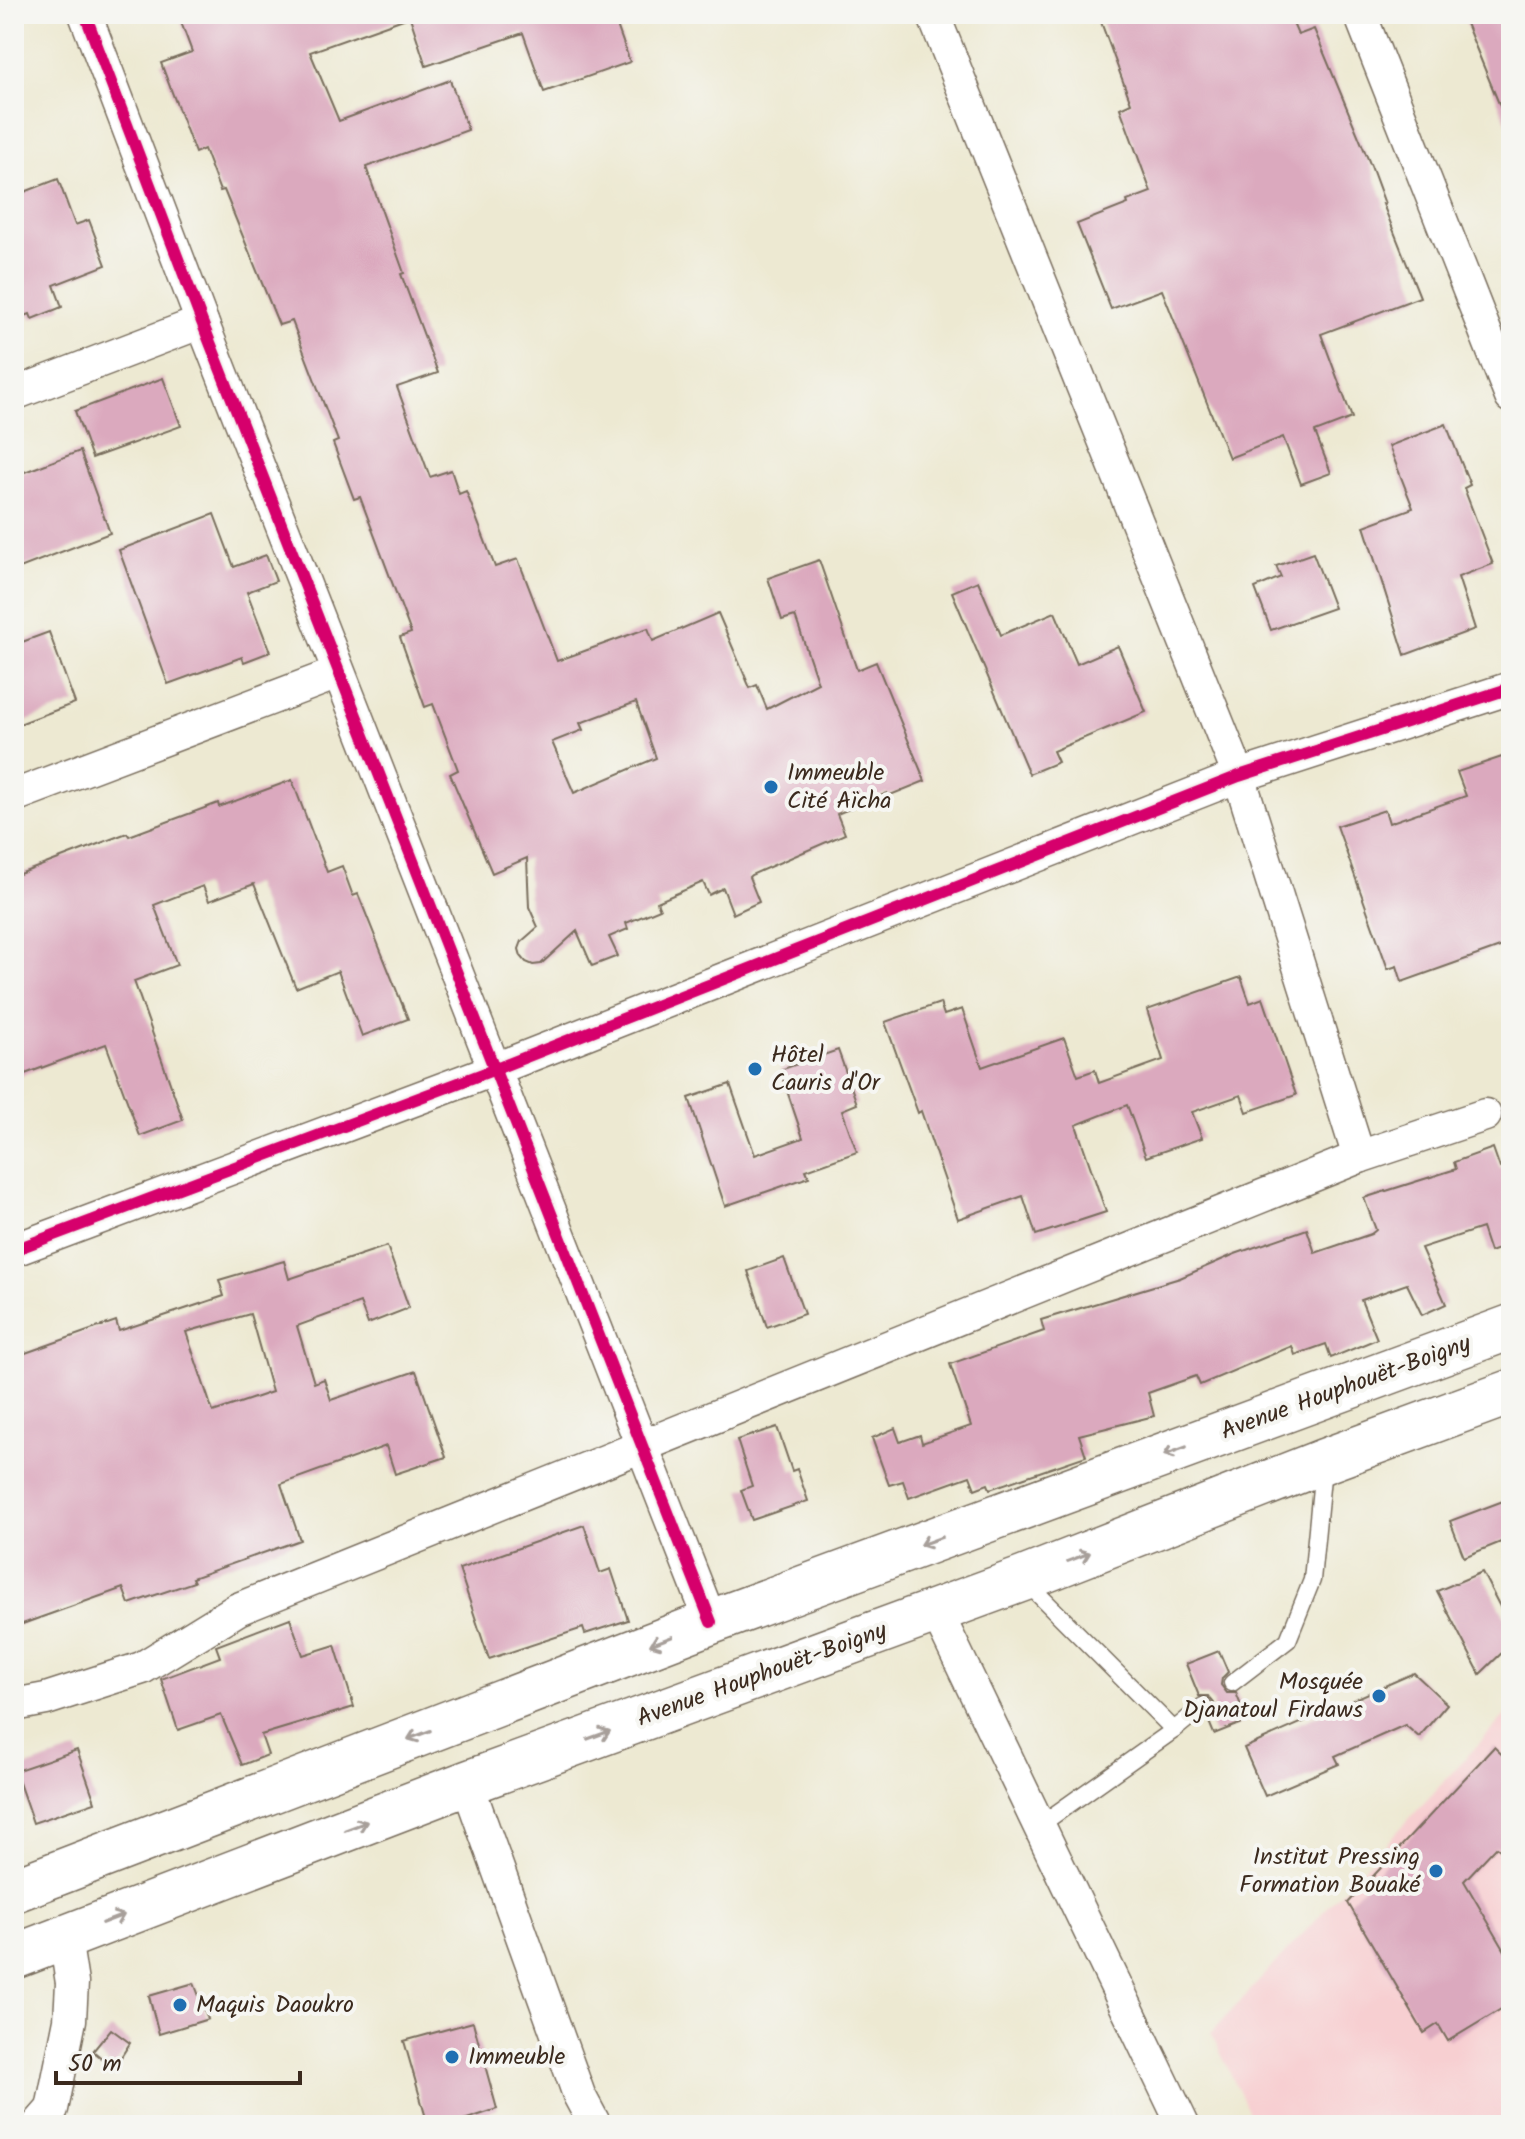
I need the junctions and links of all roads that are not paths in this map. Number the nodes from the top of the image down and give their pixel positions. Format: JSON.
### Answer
{"nodes":[{"id":1,"x":85,"y":14,"type":"edge"},
{"id":2,"x":933,"y":14,"type":"edge"},
{"id":3,"x":1360,"y":14,"type":"edge"},
{"id":4,"x":202,"y":322,"type":"junction"},
{"id":5,"x":14,"y":394,"type":"edge"},
{"id":6,"x":1511,"y":397,"type":"edge"},
{"id":7,"x":338,"y":673,"type":"junction"},
{"id":8,"x":1511,"y":688,"type":"edge"},
{"id":9,"x":1239,"y":776,"type":"junction"},
{"id":10,"x":14,"y":796,"type":"edge"},
{"id":11,"x":493,"y":1070,"type":"junction"},
{"id":12,"x":1485,"y":1115,"type":"dead end"},
{"id":13,"x":1359,"y":1157,"type":"junction"},
{"id":14,"x":14,"y":1250,"type":"edge"},
{"id":15,"x":1511,"y":1327,"type":"edge"},
{"id":16,"x":1511,"y":1392,"type":"edge"},
{"id":17,"x":643,"y":1446,"type":"junction"},
{"id":18,"x":1324,"y":1461,"type":"junction"},
{"id":19,"x":1023,"y":1579,"type":"junction"},
{"id":20,"x":936,"y":1611,"type":"junction"},
{"id":21,"x":711,"y":1622,"type":"junction"},
{"id":22,"x":1232,"y":1683,"type":"dead end"},
{"id":23,"x":14,"y":1705,"type":"edge"},
{"id":24,"x":1203,"y":1706,"type":"dead end"},
{"id":25,"x":1174,"y":1730,"type":"junction"},
{"id":26,"x":467,"y":1783,"type":"junction"},
{"id":27,"x":1040,"y":1825,"type":"junction"},
{"id":28,"x":14,"y":1890,"type":"edge"},
{"id":29,"x":65,"y":1938,"type":"junction"},
{"id":30,"x":14,"y":1957,"type":"edge"},
{"id":31,"x":51,"y":2120,"type":"edge"},
{"id":32,"x":595,"y":2125,"type":"edge"},
{"id":33,"x":1183,"y":2125,"type":"edge"}],
"edges":[{"from":1,"to":4,"type":"street"},
{"from":2,"to":9,"type":"street"},
{"from":3,"to":6,"type":"street"},
{"from":4,"to":5,"type":"street"},
{"from":4,"to":7,"type":"street"},
{"from":7,"to":10,"type":"street"},
{"from":7,"to":11,"type":"street"},
{"from":8,"to":9,"type":"street"},
{"from":9,"to":11,"type":"street"},
{"from":9,"to":13,"type":"street"},
{"from":11,"to":14,"type":"street"},
{"from":11,"to":17,"type":"street"},
{"from":12,"to":13,"type":"street"},
{"from":13,"to":17,"type":"street"},
{"from":15,"to":21,"type":"highway","name":"Avenue Houphouët-Boigny","one_way":true},
{"from":16,"to":18,"type":"highway","name":"Avenue Houphouët-Boigny"},
{"from":17,"to":21,"type":"street"},
{"from":17,"to":23,"type":"street"},
{"from":19,"to":18,"type":"highway","name":"Avenue Houphouët-Boigny","one_way":true},
{"from":18,"to":22,"type":"lane"},
{"from":19,"to":20,"type":"highway","name":"Avenue Houphouët-Boigny"},
{"from":19,"to":25,"type":"lane"},
{"from":26,"to":20,"type":"highway","name":"Avenue Houphouët-Boigny","one_way":true},
{"from":20,"to":27,"type":"street"},
{"from":21,"to":28,"type":"highway","name":"Avenue Houphouët-Boigny","one_way":true},
{"from":24,"to":25,"type":"lane"},
{"from":25,"to":27,"type":"lane"},
{"from":29,"to":26,"type":"highway","name":"Avenue Houphouët-Boigny","one_way":true},
{"from":26,"to":32,"type":"street"},
{"from":27,"to":33,"type":"street"},
{"from":29,"to":30,"type":"highway","name":"Avenue Houphouët-Boigny"},
{"from":29,"to":31,"type":"street"}]}
